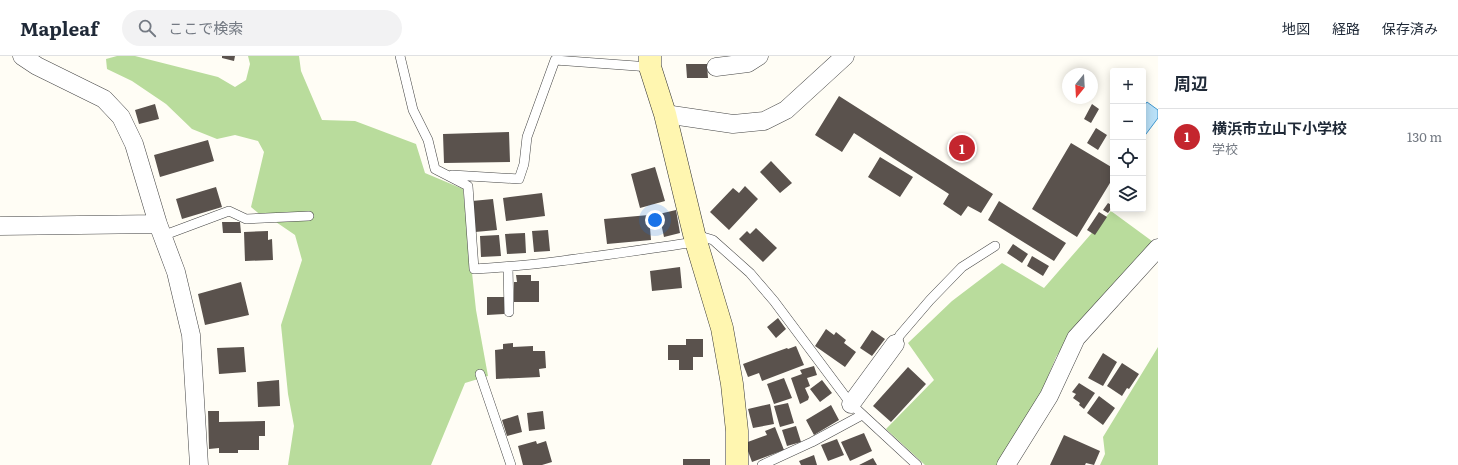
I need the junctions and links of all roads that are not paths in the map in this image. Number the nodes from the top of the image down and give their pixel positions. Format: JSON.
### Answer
{"nodes":[{"id":1,"x":22,"y":56,"type":"edge"},
{"id":2,"x":400,"y":56,"type":"edge"},
{"id":3,"x":759,"y":56,"type":"edge"},
{"id":4,"x":840,"y":58,"type":"edge"},
{"id":5,"x":650,"y":61,"type":"edge"},
{"id":6,"x":716,"y":67,"type":"dead end"},
{"id":7,"x":665,"y":114,"type":"junction"},
{"id":8,"x":449,"y":175,"type":"junction"},
{"id":9,"x":309,"y":216,"type":"dead end"},
{"id":10,"x":0,"y":226,"type":"edge"},
{"id":11,"x":160,"y":230,"type":"junction"},
{"id":12,"x":696,"y":238,"type":"junction"},
{"id":13,"x":995,"y":246,"type":"dead end"},
{"id":14,"x":1158,"y":248,"type":"edge"},
{"id":15,"x":508,"y":267,"type":"junction"},
{"id":16,"x":509,"y":312,"type":"dead end"},
{"id":17,"x":895,"y":344,"type":"joint"},
{"id":18,"x":480,"y":374,"type":"dead end"},
{"id":19,"x":857,"y":410,"type":"junction"},
{"id":20,"x":199,"y":465,"type":"edge"},
{"id":21,"x":511,"y":465,"type":"edge"},
{"id":22,"x":737,"y":465,"type":"edge"},
{"id":23,"x":762,"y":465,"type":"edge"},
{"id":24,"x":918,"y":465,"type":"edge"},
{"id":25,"x":1006,"y":465,"type":"edge"}],
"edges":[{"from":1,"to":11,"type":"street"},
{"from":2,"to":8,"type":"lane"},
{"from":3,"to":6,"type":"street"},
{"from":4,"to":7,"type":"street"},
{"from":5,"to":7,"type":"street"},
{"from":5,"to":8,"type":"lane"},
{"from":7,"to":12,"type":"street"},
{"from":8,"to":15,"type":"lane"},
{"from":9,"to":11,"type":"lane"},
{"from":10,"to":11,"type":"street"},
{"from":11,"to":20,"type":"street"},
{"from":12,"to":15,"type":"lane"},
{"from":12,"to":19,"type":"lane"},
{"from":12,"to":22,"type":"street"},
{"from":13,"to":17,"type":"lane"},
{"from":14,"to":25,"type":"street"},
{"from":15,"to":16,"type":"lane"},
{"from":17,"to":19,"type":"street"},
{"from":18,"to":21,"type":"lane"},
{"from":19,"to":23,"type":"lane"},
{"from":19,"to":24,"type":"lane"}]}
